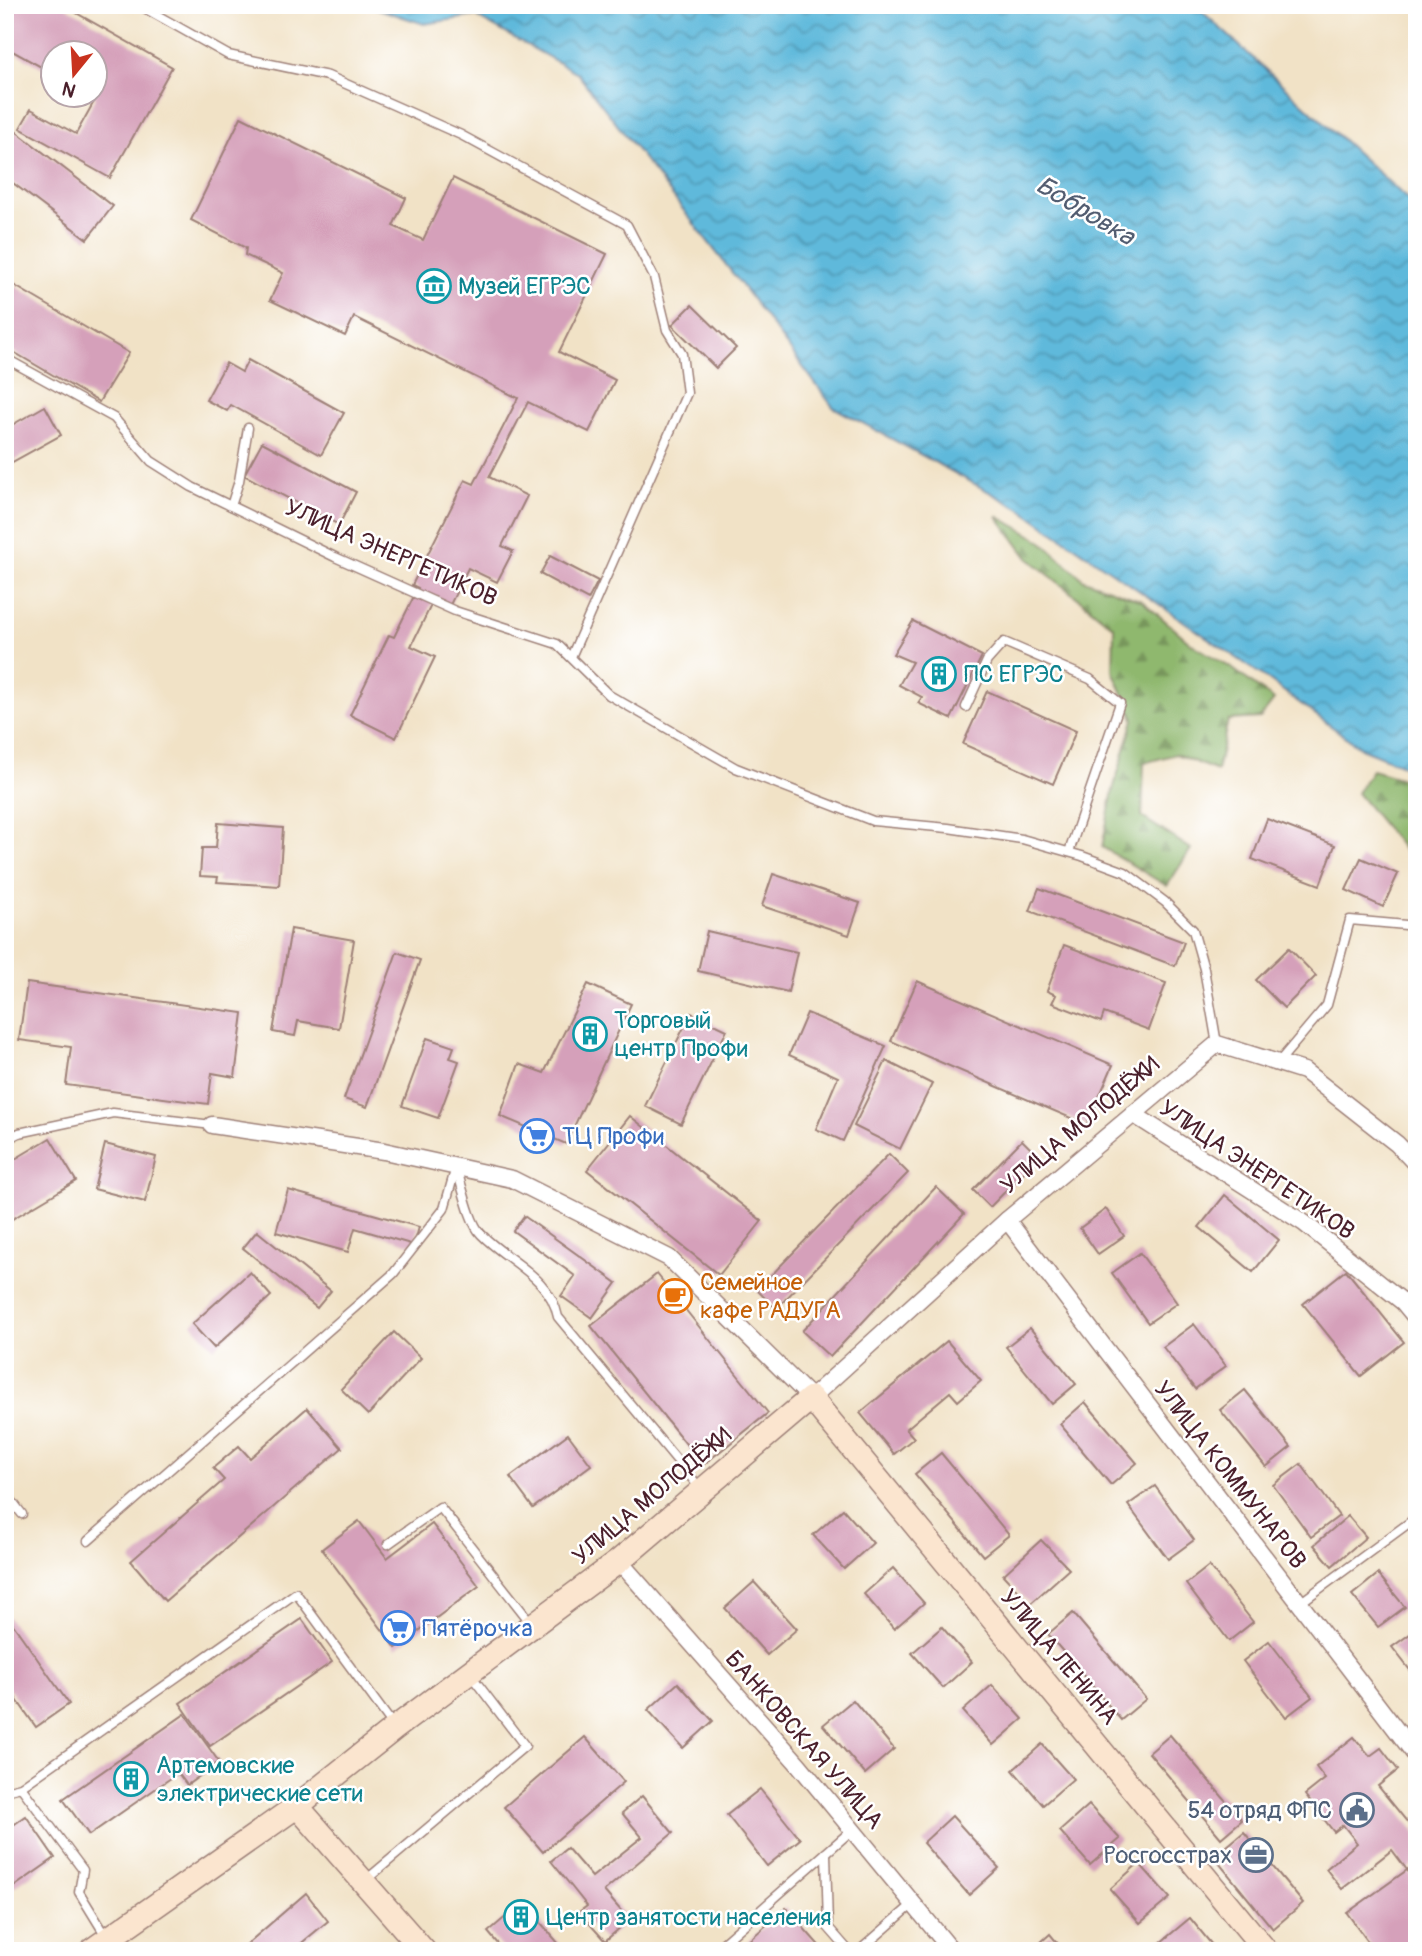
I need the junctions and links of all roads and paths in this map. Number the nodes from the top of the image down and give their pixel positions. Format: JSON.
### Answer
{"nodes":[{"id":1,"x":139,"y":5,"type":"edge"},
{"id":2,"x":5,"y":358,"type":"edge"},
{"id":3,"x":248,"y":428,"type":"dead end"},
{"id":4,"x":231,"y":506,"type":"junction"},
{"id":5,"x":571,"y":657,"type":"junction"},
{"id":6,"x":966,"y":707,"type":"dead end"},
{"id":7,"x":1069,"y":852,"type":"junction"},
{"id":8,"x":1417,"y":926,"type":"edge"},
{"id":9,"x":1217,"y":1044,"type":"junction"},
{"id":10,"x":1278,"y":1063,"type":"junction"},
{"id":11,"x":1133,"y":1114,"type":"junction"},
{"id":12,"x":212,"y":1125,"type":"joint"},
{"id":13,"x":5,"y":1140,"type":"edge"},
{"id":14,"x":1417,"y":1164,"type":"edge"},
{"id":15,"x":456,"y":1167,"type":"junction"},
{"id":16,"x":1007,"y":1220,"type":"junction"},
{"id":17,"x":1417,"y":1319,"type":"edge"},
{"id":18,"x":811,"y":1398,"type":"junction"},
{"id":19,"x":702,"y":1490,"type":"junction"},
{"id":20,"x":5,"y":1492,"type":"edge"},
{"id":21,"x":22,"y":1514,"type":"dead end"},
{"id":22,"x":1417,"y":1517,"type":"edge"},
{"id":23,"x":88,"y":1541,"type":"dead end"},
{"id":24,"x":388,"y":1544,"type":"dead end"},
{"id":25,"x":619,"y":1561,"type":"junction"},
{"id":26,"x":1300,"y":1603,"type":"junction"},
{"id":27,"x":533,"y":1625,"type":"junction"},
{"id":28,"x":469,"y":1673,"type":"junction"},
{"id":29,"x":395,"y":1728,"type":"junction"},
{"id":30,"x":1417,"y":1757,"type":"edge"},
{"id":31,"x":21,"y":1787,"type":"junction"},
{"id":32,"x":5,"y":1791,"type":"edge"},
{"id":33,"x":297,"y":1806,"type":"junction"},
{"id":34,"x":852,"y":1830,"type":"junction"},
{"id":35,"x":826,"y":1853,"type":"junction"},
{"id":36,"x":364,"y":1882,"type":"junction"},
{"id":37,"x":913,"y":1904,"type":"junction"},
{"id":38,"x":99,"y":1945,"type":"edge"},
{"id":39,"x":424,"y":1951,"type":"edge"},
{"id":40,"x":714,"y":1951,"type":"edge"},
{"id":41,"x":849,"y":1951,"type":"edge"},
{"id":42,"x":859,"y":1951,"type":"edge"},
{"id":43,"x":952,"y":1951,"type":"edge"},
{"id":44,"x":1266,"y":1951,"type":"edge"}],
"edges":[{"from":1,"to":5,"type":"lane"},
{"from":2,"to":4,"type":"lane","name":"УЛИЦА ЭНЕРГЕТИКОВ"},
{"from":3,"to":4,"type":"lane"},
{"from":4,"to":5,"type":"lane","name":"УЛИЦА ЭНЕРГЕТИКОВ"},
{"from":5,"to":7,"type":"lane","name":"УЛИЦА ЭНЕРГЕТИКОВ"},
{"from":6,"to":7,"type":"lane"},
{"from":7,"to":9,"type":"lane","name":"УЛИЦА ЭНЕРГЕТИКОВ"},
{"from":8,"to":10,"type":"lane"},
{"from":9,"to":10,"type":"street"},
{"from":9,"to":11,"type":"street","name":"УЛИЦА МОЛОДЁЖИ"},
{"from":10,"to":14,"type":"street"},
{"from":11,"to":16,"type":"street","name":"УЛИЦА МОЛОДЁЖИ"},
{"from":11,"to":17,"type":"street","name":"УЛИЦА ЭНЕРГЕТИКОВ"},
{"from":12,"to":13,"type":"lane"},
{"from":12,"to":15,"type":"street"},
{"from":15,"to":18,"type":"street"},
{"from":15,"to":19,"type":"lane"},
{"from":15,"to":23,"type":"lane"},
{"from":16,"to":18,"type":"street","name":"УЛИЦА МОЛОДЁЖИ"},
{"from":16,"to":26,"type":"street","name":"УЛИЦА КОММУНАРОВ"},
{"from":18,"to":19,"type":"street","name":"УЛИЦА МОЛОДЁЖИ"},
{"from":18,"to":44,"type":"street","name":"УЛИЦА ЛЕНИНА"},
{"from":19,"to":25,"type":"street","name":"УЛИЦА МОЛОДЁЖИ"},
{"from":20,"to":21,"type":"lane"},
{"from":22,"to":26,"type":"lane"},
{"from":24,"to":27,"type":"lane"},
{"from":25,"to":27,"type":"street","name":"УЛИЦА МОЛОДЁЖИ"},
{"from":25,"to":34,"type":"street","name":"БАНКОВСКАЯ УЛИЦА"},
{"from":26,"to":30,"type":"street","name":"УЛИЦА КОММУНАРОВ"},
{"from":27,"to":28,"type":"street","name":"УЛИЦА МОЛОДЁЖИ"},
{"from":28,"to":29,"type":"street","name":"УЛИЦА МОЛОДЁЖИ"},
{"from":28,"to":36,"type":"lane"},
{"from":29,"to":31,"type":"lane"},
{"from":29,"to":33,"type":"street","name":"УЛИЦА МОЛОДЁЖИ"},
{"from":31,"to":32,"type":"lane"},
{"from":31,"to":38,"type":"lane"},
{"from":33,"to":36,"type":"street"},
{"from":33,"to":38,"type":"street","name":"УЛИЦА МОЛОДЁЖИ"},
{"from":34,"to":35,"type":"lane"},
{"from":34,"to":37,"type":"street","name":"БАНКОВСКАЯ УЛИЦА"},
{"from":35,"to":40,"type":"lane"},
{"from":35,"to":41,"type":"lane"},
{"from":36,"to":39,"type":"street"},
{"from":37,"to":42,"type":"lane"},
{"from":37,"to":43,"type":"street","name":"БАНКОВСКАЯ УЛИЦА"}]}
